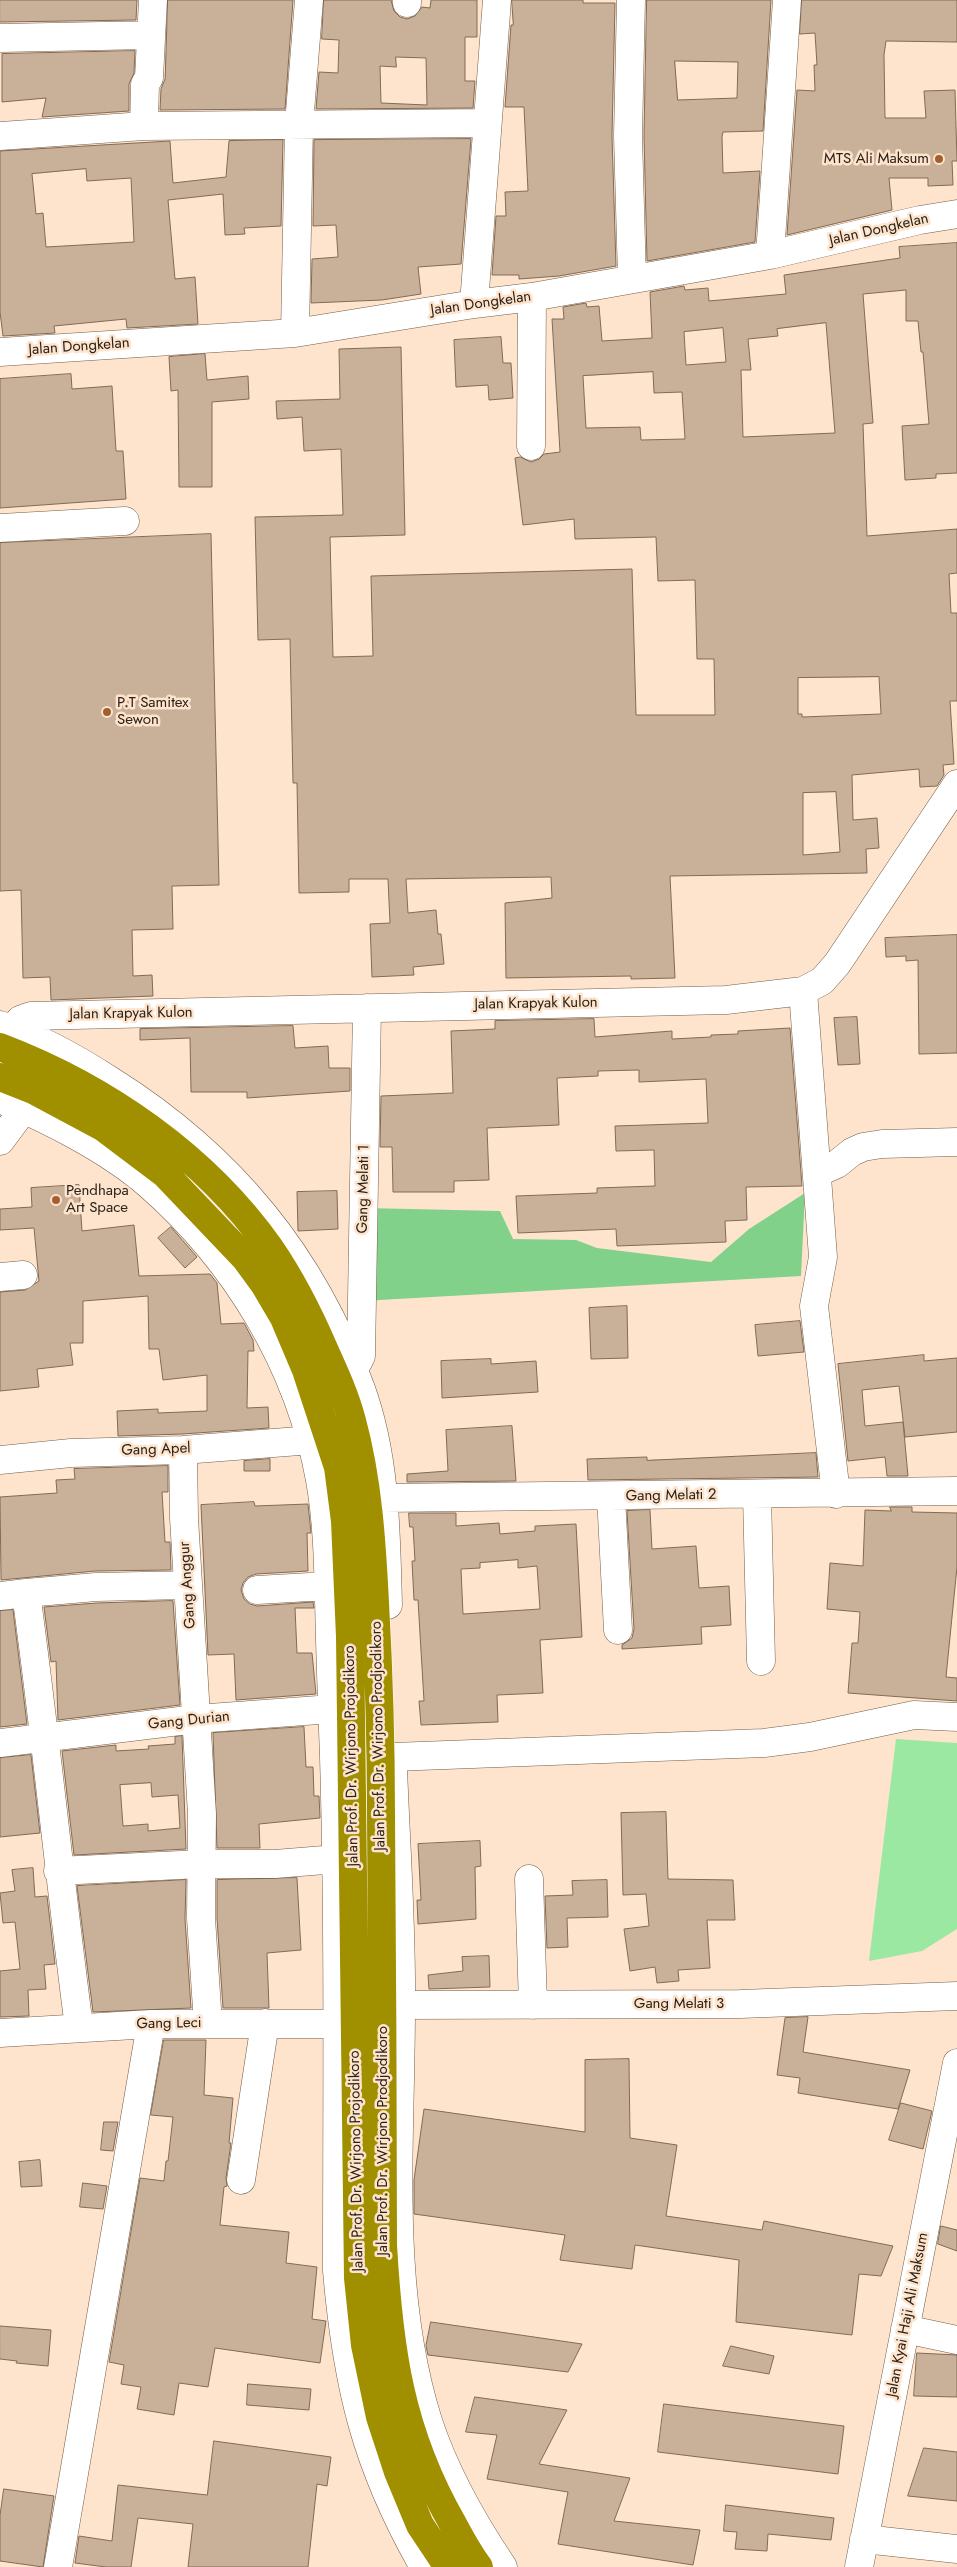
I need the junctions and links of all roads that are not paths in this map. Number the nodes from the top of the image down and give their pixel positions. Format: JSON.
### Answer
{"nodes":[{"id":1,"x":153,"y":0,"type":"edge"},
{"id":2,"x":309,"y":0,"type":"edge"},
{"id":3,"x":497,"y":0,"type":"edge"},
{"id":4,"x":631,"y":0,"type":"edge"},
{"id":5,"x":787,"y":0,"type":"edge"},
{"id":6,"x":151,"y":35,"type":"junction"},
{"id":7,"x":0,"y":38,"type":"edge"},
{"id":8,"x":487,"y":123,"type":"junction"},
{"id":9,"x":299,"y":124,"type":"junction"},
{"id":10,"x":144,"y":126,"type":"junction"},
{"id":11,"x":0,"y":136,"type":"edge"},
{"id":12,"x":957,"y":214,"type":"edge"},
{"id":13,"x":770,"y":255,"type":"junction"},
{"id":14,"x":632,"y":279,"type":"junction"},
{"id":15,"x":532,"y":297,"type":"junction"},
{"id":16,"x":474,"y":304,"type":"junction"},
{"id":17,"x":294,"y":332,"type":"junction"},
{"id":18,"x":0,"y":352,"type":"edge"},
{"id":19,"x":531,"y":446,"type":"dead end"},
{"id":20,"x":125,"y":521,"type":"dead end"},
{"id":21,"x":0,"y":528,"type":"edge"},
{"id":22,"x":957,"y":784,"type":"edge"},
{"id":23,"x":804,"y":1001,"type":"junction"},
{"id":24,"x":366,"y":1008,"type":"junction"},
{"id":25,"x":4,"y":1034,"type":"edge"},
{"id":26,"x":0,"y":1077,"type":"edge"},
{"id":27,"x":12,"y":1104,"type":"edge"},
{"id":28,"x":0,"y":1141,"type":"edge"},
{"id":29,"x":957,"y":1142,"type":"edge"},
{"id":30,"x":817,"y":1173,"type":"junction"},
{"id":31,"x":351,"y":1367,"type":"junction"},
{"id":32,"x":312,"y":1440,"type":"junction"},
{"id":33,"x":183,"y":1450,"type":"junction"},
{"id":34,"x":0,"y":1460,"type":"edge"},
{"id":35,"x":957,"y":1491,"type":"edge"},
{"id":36,"x":836,"y":1494,"type":"junction"},
{"id":37,"x":758,"y":1495,"type":"junction"},
{"id":38,"x":611,"y":1496,"type":"junction"},
{"id":39,"x":385,"y":1498,"type":"junction"},
{"id":40,"x":188,"y":1585,"type":"junction"},
{"id":41,"x":328,"y":1586,"type":"junction"},
{"id":42,"x":257,"y":1590,"type":"dead end"},
{"id":43,"x":13,"y":1595,"type":"edge"},
{"id":44,"x":618,"y":1630,"type":"dead end"},
{"id":45,"x":762,"y":1662,"type":"dead end"},
{"id":46,"x":342,"y":1711,"type":"junction"},
{"id":47,"x":381,"y":1714,"type":"junction"},
{"id":48,"x":957,"y":1717,"type":"edge"},
{"id":49,"x":196,"y":1719,"type":"junction"},
{"id":50,"x":46,"y":1738,"type":"junction"},
{"id":51,"x":0,"y":1743,"type":"edge"},
{"id":52,"x":393,"y":1757,"type":"junction"},
{"id":53,"x":337,"y":1859,"type":"junction"},
{"id":54,"x":201,"y":1864,"type":"junction"},
{"id":55,"x":58,"y":1871,"type":"junction"},
{"id":56,"x":529,"y":1880,"type":"dead end"},
{"id":57,"x":957,"y":1996,"type":"edge"},
{"id":58,"x":402,"y":2005,"type":"junction"},
{"id":59,"x":533,"y":2005,"type":"junction"},
{"id":60,"x":265,"y":2023,"type":"junction"},
{"id":61,"x":151,"y":2024,"type":"junction"},
{"id":62,"x":208,"y":2024,"type":"junction"},
{"id":63,"x":338,"y":2024,"type":"junction"},
{"id":64,"x":79,"y":2027,"type":"junction"},
{"id":65,"x":0,"y":2033,"type":"edge"},
{"id":66,"x":392,"y":2055,"type":"junction"},
{"id":67,"x":957,"y":2063,"type":"edge"},
{"id":68,"x":347,"y":2078,"type":"junction"},
{"id":69,"x":950,"y":2130,"type":"edge"},
{"id":70,"x":241,"y":2180,"type":"dead end"},
{"id":71,"x":905,"y":2330,"type":"junction"},
{"id":72,"x":957,"y":2340,"type":"edge"},
{"id":73,"x":864,"y":2539,"type":"junction"},
{"id":74,"x":957,"y":2549,"type":"edge"},
{"id":75,"x":58,"y":2567,"type":"edge"},
{"id":76,"x":424,"y":2567,"type":"edge"},
{"id":77,"x":448,"y":2567,"type":"edge"},
{"id":78,"x":479,"y":2567,"type":"edge"},
{"id":79,"x":503,"y":2567,"type":"edge"},
{"id":80,"x":859,"y":2567,"type":"edge"}],
"edges":[{"from":1,"to":6,"type":"street"},
{"from":2,"to":9,"type":"street"},
{"from":3,"to":8,"type":"street"},
{"from":4,"to":14,"type":"street"},
{"from":5,"to":13,"type":"street"},
{"from":6,"to":7,"type":"street"},
{"from":6,"to":10,"type":"street"},
{"from":8,"to":9,"type":"street"},
{"from":8,"to":16,"type":"street"},
{"from":9,"to":10,"type":"street"},
{"from":9,"to":17,"type":"street"},
{"from":10,"to":11,"type":"street"},
{"from":12,"to":13,"type":"street","name":"Jalan Dongkelan"},
{"from":13,"to":14,"type":"street","name":"Jalan Dongkelan"},
{"from":14,"to":15,"type":"street","name":"Jalan Dongkelan"},
{"from":15,"to":16,"type":"street","name":"Jalan Dongkelan"},
{"from":15,"to":19,"type":"street"},
{"from":16,"to":17,"type":"street","name":"Jalan Dongkelan"},
{"from":17,"to":18,"type":"street","name":"Jalan Dongkelan"},
{"from":20,"to":21,"type":"street"},
{"from":22,"to":23,"type":"street","name":"Jalan Krapyak Kulon"},
{"from":23,"to":24,"type":"street","name":"Jalan Krapyak Kulon"},
{"from":23,"to":30,"type":"street"},
{"from":24,"to":25,"type":"street","name":"Jalan Krapyak Kulon"},
{"from":24,"to":31,"type":"street","name":"Gang Melati 1"},
{"from":25,"to":31,"type":"street"},
{"from":25,"to":47,"type":"highway","name":"Jalan Prof. Dr. Wirjono Prodjodikoro"},
{"from":26,"to":46,"type":"highway","name":"Jalan Prof. Dr. Wirjono Projodikoro"},
{"from":27,"to":28,"type":"street"},
{"from":27,"to":32,"type":"street"},
{"from":29,"to":30,"type":"street"},
{"from":30,"to":36,"type":"street"},
{"from":31,"to":39,"type":"street"},
{"from":32,"to":33,"type":"street","name":"Gang Apel"},
{"from":32,"to":41,"type":"street"},
{"from":33,"to":34,"type":"street","name":"Gang Apel"},
{"from":33,"to":40,"type":"street","name":"Gang Anggur"},
{"from":35,"to":36,"type":"street","name":"Gang Melati 2"},
{"from":36,"to":37,"type":"street","name":"Gang Melati 2"},
{"from":37,"to":38,"type":"street","name":"Gang Melati 2"},
{"from":37,"to":45,"type":"street"},
{"from":38,"to":39,"type":"street","name":"Gang Melati 2"},
{"from":38,"to":44,"type":"street"},
{"from":39,"to":52,"type":"street"},
{"from":40,"to":43,"type":"street"},
{"from":40,"to":49,"type":"street","name":"Gang Anggur"},
{"from":41,"to":42,"type":"street"},
{"from":41,"to":46,"type":"street"},
{"from":43,"to":50,"type":"street"},
{"from":46,"to":47,"type":"highway"},
{"from":46,"to":49,"type":"street","name":"Gang Durian"},
{"from":46,"to":53,"type":"street"},
{"from":46,"to":68,"type":"highway","name":"Jalan Prof. Dr. Wirjono Projodikoro"},
{"from":47,"to":66,"type":"highway","name":"Jalan Prof. Dr. Wirjono Prodjodikoro"},
{"from":48,"to":52,"type":"street"},
{"from":49,"to":50,"type":"street","name":"Gang Durian"},
{"from":49,"to":54,"type":"street","name":"Gang Anggur"},
{"from":50,"to":51,"type":"street","name":"Gang Durian"},
{"from":50,"to":55,"type":"street"},
{"from":52,"to":58,"type":"street"},
{"from":53,"to":54,"type":"street"},
{"from":53,"to":63,"type":"street"},
{"from":54,"to":55,"type":"street"},
{"from":54,"to":62,"type":"street","name":"Gang Anggur"},
{"from":55,"to":64,"type":"street"},
{"from":56,"to":59,"type":"street"},
{"from":57,"to":59,"type":"street","name":"Gang Melati 3"},
{"from":58,"to":59,"type":"street","name":"Gang Melati 3"},
{"from":58,"to":66,"type":"street"},
{"from":60,"to":62,"type":"street","name":"Gang Leci"},
{"from":60,"to":63,"type":"street","name":"Gang Leci"},
{"from":60,"to":70,"type":"street"},
{"from":61,"to":62,"type":"street","name":"Gang Leci"},
{"from":61,"to":64,"type":"street","name":"Gang Leci"},
{"from":61,"to":75,"type":"street"},
{"from":63,"to":68,"type":"street"},
{"from":64,"to":65,"type":"street","name":"Gang Leci"},
{"from":66,"to":78,"type":"highway","name":"Jalan Prof. Dr. Wirjono Prodjodikoro"},
{"from":66,"to":79,"type":"street"},
{"from":67,"to":69,"type":"street","name":"Jalan Kyai Haji Ali Maksum"},
{"from":68,"to":76,"type":"street"},
{"from":68,"to":77,"type":"highway","name":"Jalan Prof. Dr. Wirjono Projodikoro"},
{"from":69,"to":71,"type":"street","name":"Jalan Kyai Haji Ali Maksum"},
{"from":71,"to":72,"type":"street"},
{"from":71,"to":73,"type":"street","name":"Jalan Kyai Haji Ali Maksum"},
{"from":73,"to":74,"type":"street"},
{"from":73,"to":80,"type":"street","name":"Jalan Kyai Haji Ali Maksum"}]}
